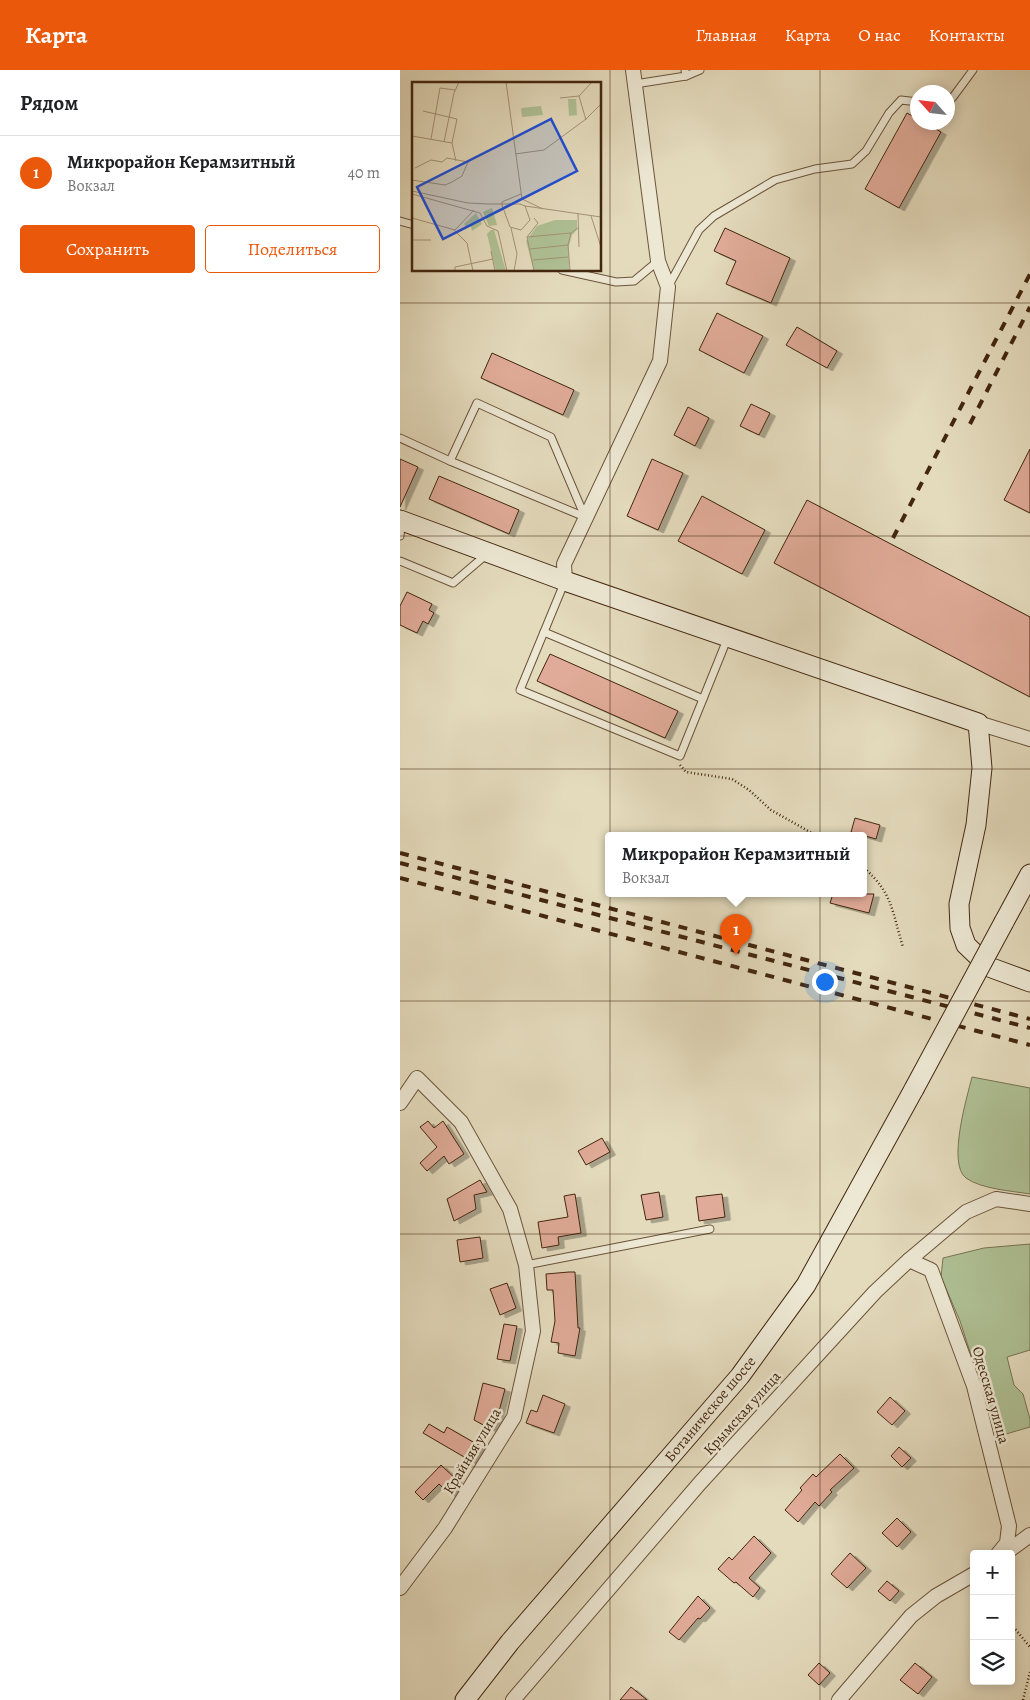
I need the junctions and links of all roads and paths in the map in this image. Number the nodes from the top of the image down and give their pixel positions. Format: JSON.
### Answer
{"nodes":[{"id":1,"x":700,"y":70,"type":"edge"},
{"id":2,"x":973,"y":70,"type":"edge"},
{"id":3,"x":685,"y":73,"type":"edge"},
{"id":4,"x":634,"y":77,"type":"edge"},
{"id":5,"x":955,"y":93,"type":"edge"},
{"id":6,"x":910,"y":101,"type":"edge"},
{"id":7,"x":658,"y":261,"type":"junction"},
{"id":8,"x":566,"y":271,"type":"edge"},
{"id":9,"x":668,"y":287,"type":"junction"},
{"id":10,"x":400,"y":438,"type":"edge"},
{"id":11,"x":450,"y":461,"type":"junction"},
{"id":12,"x":585,"y":517,"type":"junction"},
{"id":13,"x":400,"y":526,"type":"edge"},
{"id":14,"x":489,"y":553,"type":"junction"},
{"id":15,"x":400,"y":561,"type":"edge"},
{"id":16,"x":565,"y":581,"type":"junction"},
{"id":17,"x":544,"y":632,"type":"junction"},
{"id":18,"x":728,"y":637,"type":"junction"},
{"id":19,"x":703,"y":700,"type":"junction"},
{"id":20,"x":978,"y":723,"type":"junction"},
{"id":21,"x":1030,"y":739,"type":"edge"},
{"id":22,"x":680,"y":756,"type":"junction"},
{"id":23,"x":810,"y":832,"type":"edge"},
{"id":24,"x":867,"y":871,"type":"edge"},
{"id":25,"x":1030,"y":874,"type":"edge"},
{"id":26,"x":903,"y":947,"type":"dead end"},
{"id":27,"x":1030,"y":982,"type":"edge"},
{"id":28,"x":400,"y":1103,"type":"edge"},
{"id":29,"x":1030,"y":1204,"type":"edge"},
{"id":30,"x":710,"y":1229,"type":"dead end"},
{"id":31,"x":909,"y":1260,"type":"junction"},
{"id":32,"x":526,"y":1265,"type":"junction"},
{"id":33,"x":1030,"y":1535,"type":"edge"},
{"id":34,"x":1001,"y":1550,"type":"edge"},
{"id":35,"x":1009,"y":1550,"type":"edge"},
{"id":36,"x":970,"y":1576,"type":"edge"},
{"id":37,"x":400,"y":1588,"type":"edge"},
{"id":38,"x":1015,"y":1629,"type":"edge"},
{"id":39,"x":1030,"y":1647,"type":"edge"},
{"id":40,"x":1030,"y":1672,"type":"edge"},
{"id":41,"x":465,"y":1700,"type":"edge"},
{"id":42,"x":513,"y":1700,"type":"edge"},
{"id":43,"x":839,"y":1700,"type":"edge"},
{"id":44,"x":1023,"y":1700,"type":"edge"}],
"edges":[{"from":1,"to":3,"type":"lane"},
{"from":2,"to":5,"type":"lane"},
{"from":3,"to":4,"type":"lane"},
{"from":4,"to":7,"type":"street"},
{"from":6,"to":9,"type":"lane"},
{"from":7,"to":8,"type":"lane"},
{"from":7,"to":9,"type":"street"},
{"from":9,"to":12,"type":"street"},
{"from":10,"to":11,"type":"lane"},
{"from":11,"to":12,"type":"lane"},
{"from":11,"to":12,"type":"lane"},
{"from":12,"to":16,"type":"street"},
{"from":13,"to":14,"type":"street"},
{"from":14,"to":15,"type":"lane"},
{"from":14,"to":16,"type":"street"},
{"from":16,"to":17,"type":"lane"},
{"from":16,"to":18,"type":"street"},
{"from":17,"to":19,"type":"lane"},
{"from":17,"to":22,"type":"lane"},
{"from":18,"to":19,"type":"lane"},
{"from":18,"to":20,"type":"street"},
{"from":19,"to":22,"type":"lane"},
{"from":20,"to":21,"type":"street"},
{"from":20,"to":27,"type":"street"},
{"from":22,"to":23,"type":"path"},
{"from":24,"to":26,"type":"path"},
{"from":25,"to":41,"type":"street","name":"Ботаническое шоссе","bridge":true},
{"from":28,"to":32,"type":"street","name":"Крайняя улица"},
{"from":29,"to":31,"type":"street","name":"Крымская улица"},
{"from":30,"to":32,"type":"lane"},
{"from":31,"to":34,"type":"street","name":"Одесская улица"},
{"from":31,"to":42,"type":"street","name":"Крымская улица"},
{"from":32,"to":37,"type":"street","name":"Крайняя улица"},
{"from":33,"to":35,"type":"street"},
{"from":36,"to":43,"type":"street"},
{"from":38,"to":39,"type":"path"},
{"from":40,"to":44,"type":"path"}]}
